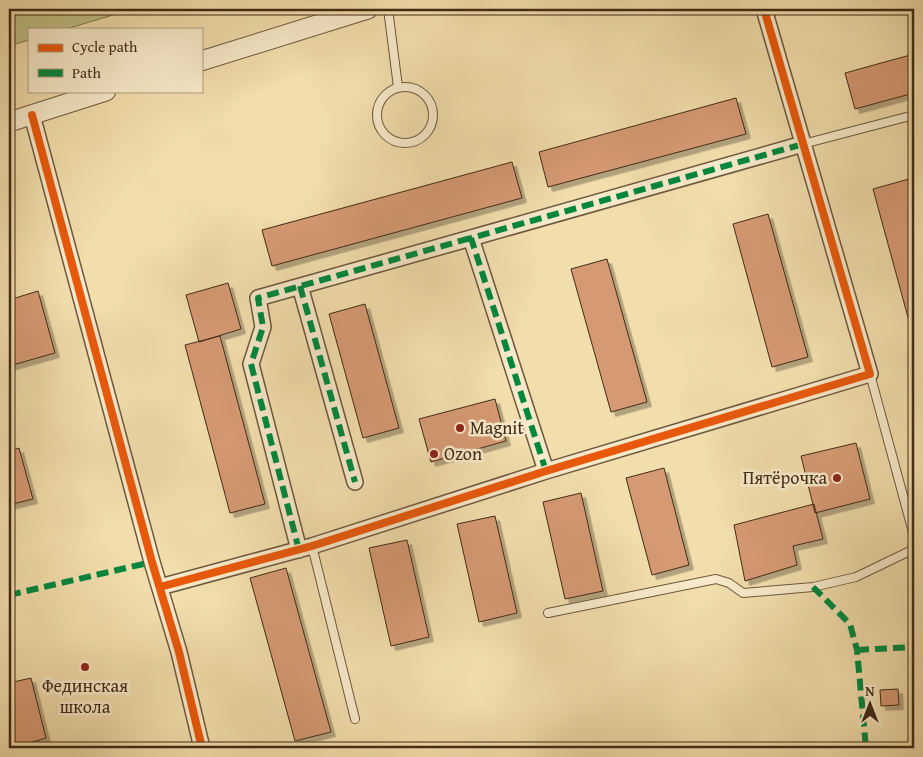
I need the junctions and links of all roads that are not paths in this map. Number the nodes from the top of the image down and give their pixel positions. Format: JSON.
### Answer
{"nodes":[{"id":1,"x":368,"y":9,"type":"edge"},
{"id":2,"x":388,"y":9,"type":"edge"},
{"id":3,"x":764,"y":9,"type":"edge"},
{"id":4,"x":202,"y":61,"type":"edge"},
{"id":5,"x":398,"y":87,"type":"junction"},
{"id":6,"x":103,"y":92,"type":"edge"},
{"id":7,"x":32,"y":115,"type":"junction"},
{"id":8,"x":914,"y":115,"type":"edge"},
{"id":9,"x":9,"y":122,"type":"edge"},
{"id":10,"x":803,"y":144,"type":"junction"},
{"id":11,"x":471,"y":238,"type":"junction"},
{"id":12,"x":300,"y":286,"type":"junction"},
{"id":13,"x":870,"y":374,"type":"junction"},
{"id":14,"x":546,"y":471,"type":"junction"},
{"id":15,"x":356,"y":482,"type":"dead end"},
{"id":16,"x":914,"y":536,"type":"edge"},
{"id":17,"x":305,"y":548,"type":"junction"},
{"id":18,"x":914,"y":549,"type":"edge"},
{"id":19,"x":160,"y":587,"type":"junction"},
{"id":20,"x":548,"y":612,"type":"dead end"},
{"id":21,"x":356,"y":719,"type":"dead end"},
{"id":22,"x":202,"y":748,"type":"edge"}],
"edges":[{"from":1,"to":4,"type":"street"},
{"from":2,"to":5,"type":"lane"},
{"from":3,"to":10,"type":"street"},
{"from":5,"to":5,"type":"lane"},
{"from":6,"to":7,"type":"street"},
{"from":7,"to":9,"type":"street"},
{"from":7,"to":19,"type":"street"},
{"from":8,"to":10,"type":"lane"},
{"from":10,"to":11,"type":"street"},
{"from":10,"to":13,"type":"street"},
{"from":11,"to":12,"type":"street"},
{"from":11,"to":14,"type":"street"},
{"from":12,"to":15,"type":"street"},
{"from":12,"to":17,"type":"street"},
{"from":13,"to":14,"type":"street"},
{"from":13,"to":16,"type":"lane"},
{"from":14,"to":17,"type":"street"},
{"from":17,"to":19,"type":"street"},
{"from":17,"to":21,"type":"lane"},
{"from":18,"to":20,"type":"lane"},
{"from":19,"to":22,"type":"street"}]}
